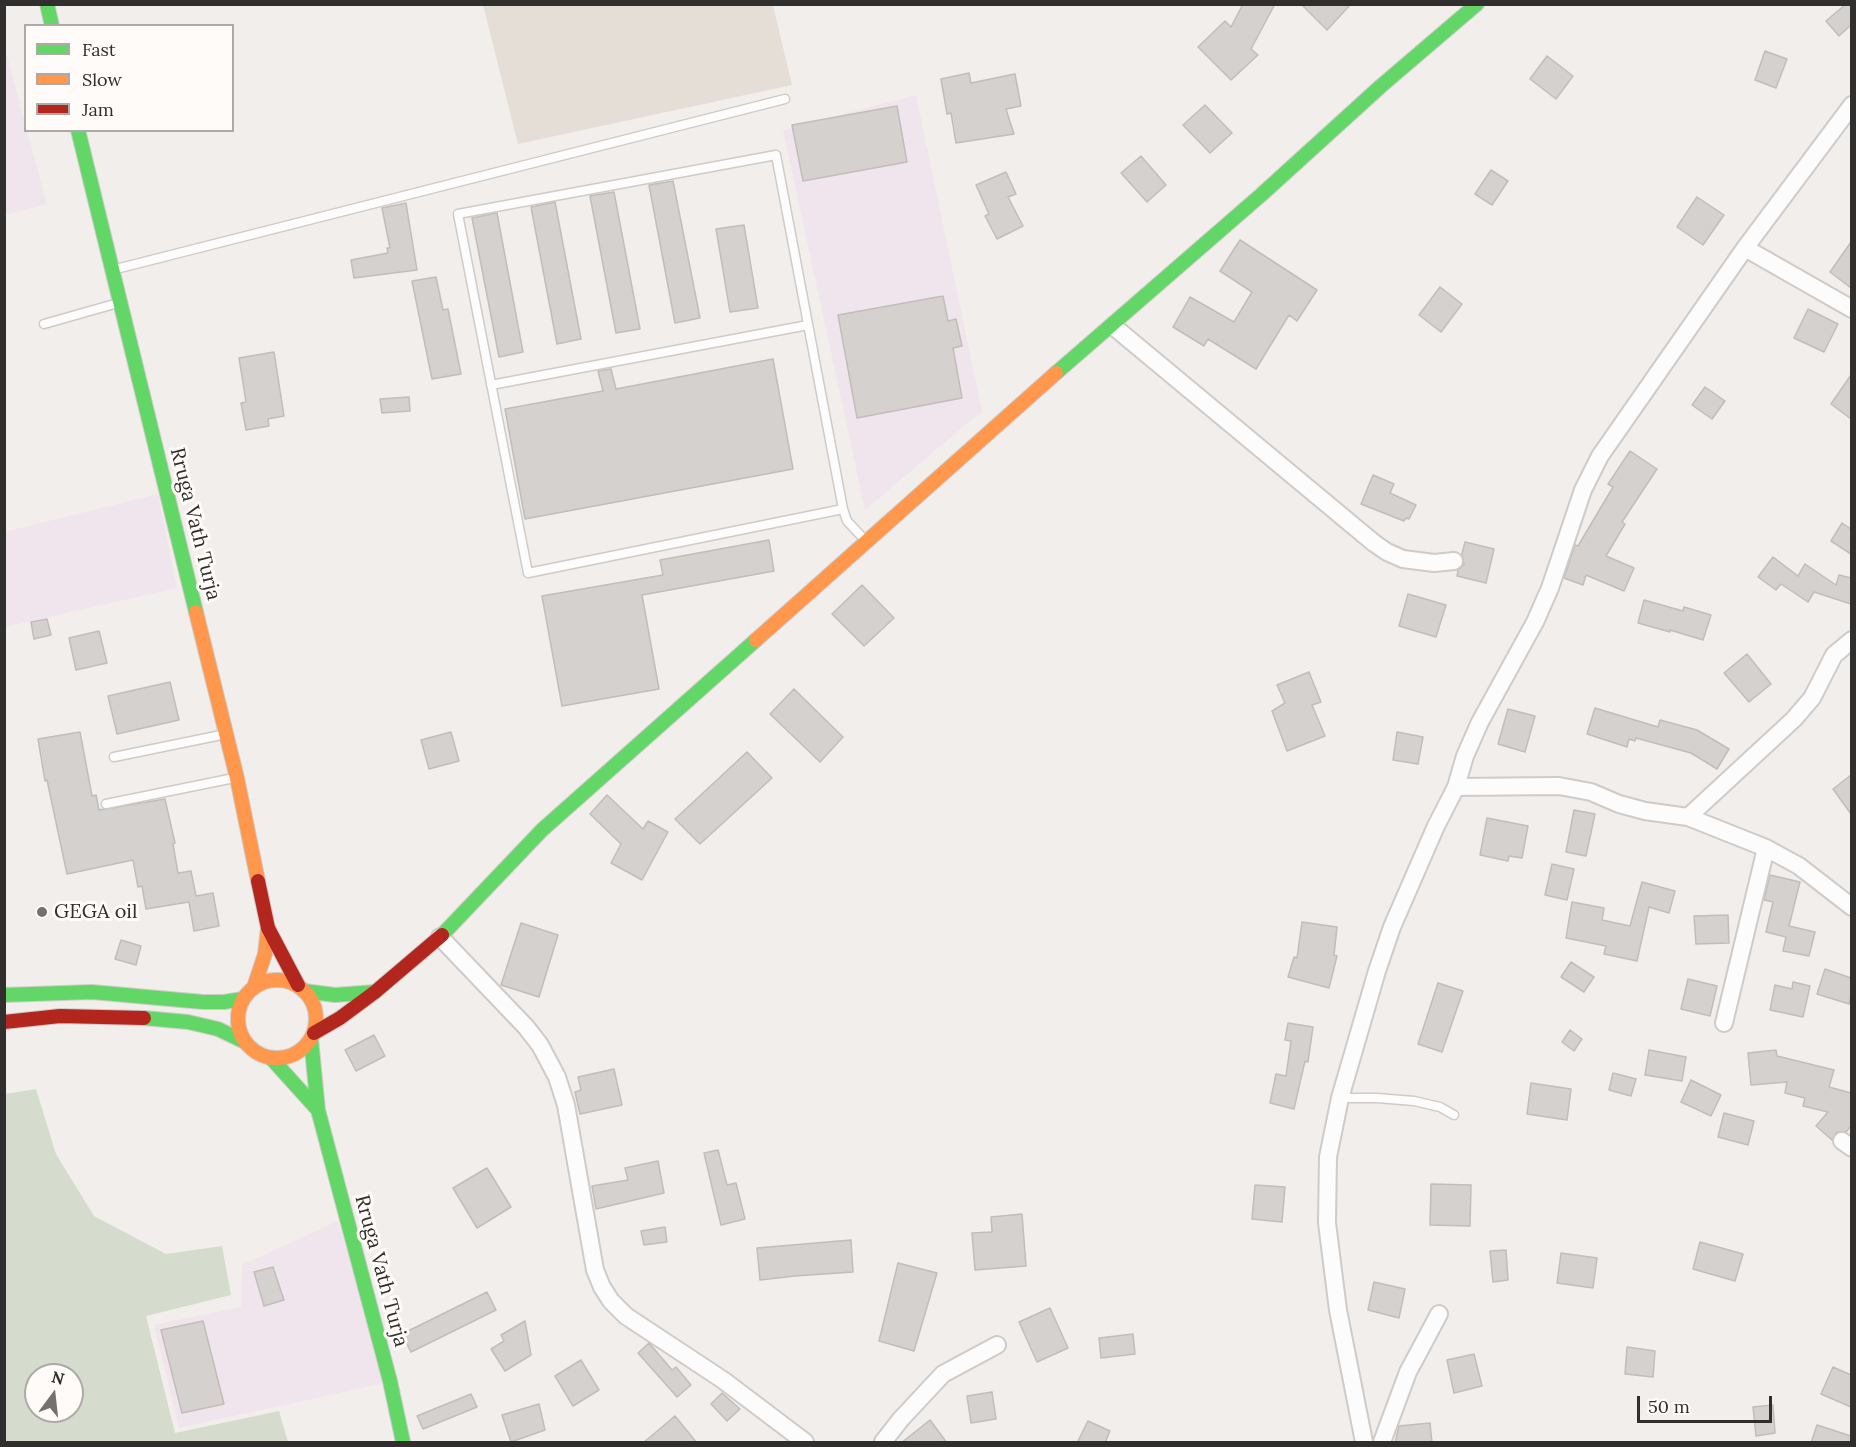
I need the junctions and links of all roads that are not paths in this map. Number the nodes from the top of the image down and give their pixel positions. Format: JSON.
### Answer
{"nodes":[{"id":1,"x":47,"y":4,"type":"edge"},
{"id":2,"x":1478,"y":4,"type":"edge"},
{"id":3,"x":52,"y":24,"type":"edge"},
{"id":4,"x":785,"y":99,"type":"dead end"},
{"id":5,"x":1851,"y":105,"type":"edge"},
{"id":6,"x":78,"y":132,"type":"edge"},
{"id":7,"x":1745,"y":248,"type":"junction"},
{"id":8,"x":112,"y":270,"type":"junction"},
{"id":9,"x":120,"y":302,"type":"junction"},
{"id":10,"x":1851,"y":309,"type":"edge"},
{"id":11,"x":44,"y":324,"type":"dead end"},
{"id":12,"x":808,"y":325,"type":"junction"},
{"id":13,"x":1113,"y":326,"type":"junction"},
{"id":14,"x":491,"y":385,"type":"junction"},
{"id":15,"x":843,"y":509,"type":"junction"},
{"id":16,"x":867,"y":542,"type":"junction"},
{"id":17,"x":1454,"y":561,"type":"dead end"},
{"id":18,"x":1851,"y":640,"type":"edge"},
{"id":19,"x":226,"y":734,"type":"junction"},
{"id":20,"x":114,"y":757,"type":"dead end"},
{"id":21,"x":237,"y":778,"type":"junction"},
{"id":22,"x":1456,"y":786,"type":"junction"},
{"id":23,"x":106,"y":804,"type":"dead end"},
{"id":24,"x":1688,"y":817,"type":"junction"},
{"id":25,"x":1766,"y":848,"type":"junction"},
{"id":26,"x":1851,"y":907,"type":"edge"},
{"id":27,"x":268,"y":928,"type":"junction"},
{"id":28,"x":440,"y":937,"type":"junction"},
{"id":29,"x":254,"y":987,"type":"junction"},
{"id":30,"x":301,"y":988,"type":"junction"},
{"id":31,"x":375,"y":992,"type":"junction"},
{"id":32,"x":4,"y":995,"type":"edge"},
{"id":33,"x":243,"y":999,"type":"junction"},
{"id":34,"x":4,"y":1022,"type":"edge"},
{"id":35,"x":1724,"y":1023,"type":"dead end"},
{"id":36,"x":312,"y":1036,"type":"junction"},
{"id":37,"x":245,"y":1042,"type":"junction"},
{"id":38,"x":272,"y":1058,"type":"junction"},
{"id":39,"x":1340,"y":1098,"type":"junction"},
{"id":40,"x":318,"y":1110,"type":"junction"},
{"id":41,"x":1454,"y":1115,"type":"dead end"},
{"id":42,"x":1438,"y":1314,"type":"dead end"},
{"id":43,"x":997,"y":1345,"type":"dead end"},
{"id":44,"x":404,"y":1443,"type":"edge"},
{"id":45,"x":805,"y":1443,"type":"edge"},
{"id":46,"x":883,"y":1443,"type":"edge"},
{"id":47,"x":1364,"y":1443,"type":"edge"},
{"id":48,"x":1382,"y":1443,"type":"edge"}],
"edges":[{"from":1,"to":3,"type":"street"},
{"from":2,"to":13,"type":"street"},
{"from":4,"to":8,"type":"lane"},
{"from":5,"to":7,"type":"street"},
{"from":6,"to":8,"type":"street","name":"Rruga Vath Turja"},
{"from":7,"to":10,"type":"street"},
{"from":7,"to":22,"type":"street"},
{"from":8,"to":9,"type":"street","name":"Rruga Vath Turja"},
{"from":9,"to":11,"type":"lane"},
{"from":9,"to":19,"type":"street","name":"Rruga Vath Turja"},
{"from":12,"to":14,"type":"lane"},
{"from":12,"to":14,"type":"lane"},
{"from":12,"to":15,"type":"lane"},
{"from":13,"to":16,"type":"street"},
{"from":13,"to":17,"type":"street"},
{"from":14,"to":15,"type":"lane"},
{"from":15,"to":16,"type":"lane"},
{"from":16,"to":28,"type":"street"},
{"from":18,"to":24,"type":"street"},
{"from":19,"to":20,"type":"lane"},
{"from":19,"to":21,"type":"street","name":"Rruga Vath Turja"},
{"from":21,"to":23,"type":"lane"},
{"from":21,"to":27,"type":"street","name":"Rruga Vath Turja"},
{"from":22,"to":24,"type":"street"},
{"from":22,"to":39,"type":"street"},
{"from":24,"to":25,"type":"street"},
{"from":25,"to":26,"type":"street"},
{"from":25,"to":35,"type":"street"},
{"from":27,"to":29,"type":"street","name":"Rruga Vath Turja"},
{"from":27,"to":30,"type":"street","name":"Rruga Vath Turja"},
{"from":28,"to":31,"type":"street"},
{"from":28,"to":45,"type":"street"},
{"from":29,"to":30,"type":"street"},
{"from":29,"to":33,"type":"street","name":"Rruga Vath Turja"},
{"from":30,"to":31,"type":"street"},
{"from":30,"to":36,"type":"street","name":"Rruga Vath Turja"},
{"from":31,"to":36,"type":"street"},
{"from":32,"to":33,"type":"street"},
{"from":33,"to":37,"type":"street"},
{"from":34,"to":37,"type":"street","name":"Rruga Vath Turja"},
{"from":36,"to":38,"type":"street"},
{"from":36,"to":40,"type":"street","name":"Rruga Vath Turja"},
{"from":37,"to":38,"type":"street","name":"Rruga Vath Turja"},
{"from":38,"to":40,"type":"street","name":"Rruga Vath Turja"},
{"from":39,"to":41,"type":"lane"},
{"from":39,"to":47,"type":"street"},
{"from":40,"to":44,"type":"street","name":"Rruga Vath Turja"},
{"from":42,"to":48,"type":"street"},
{"from":43,"to":46,"type":"street"}]}
